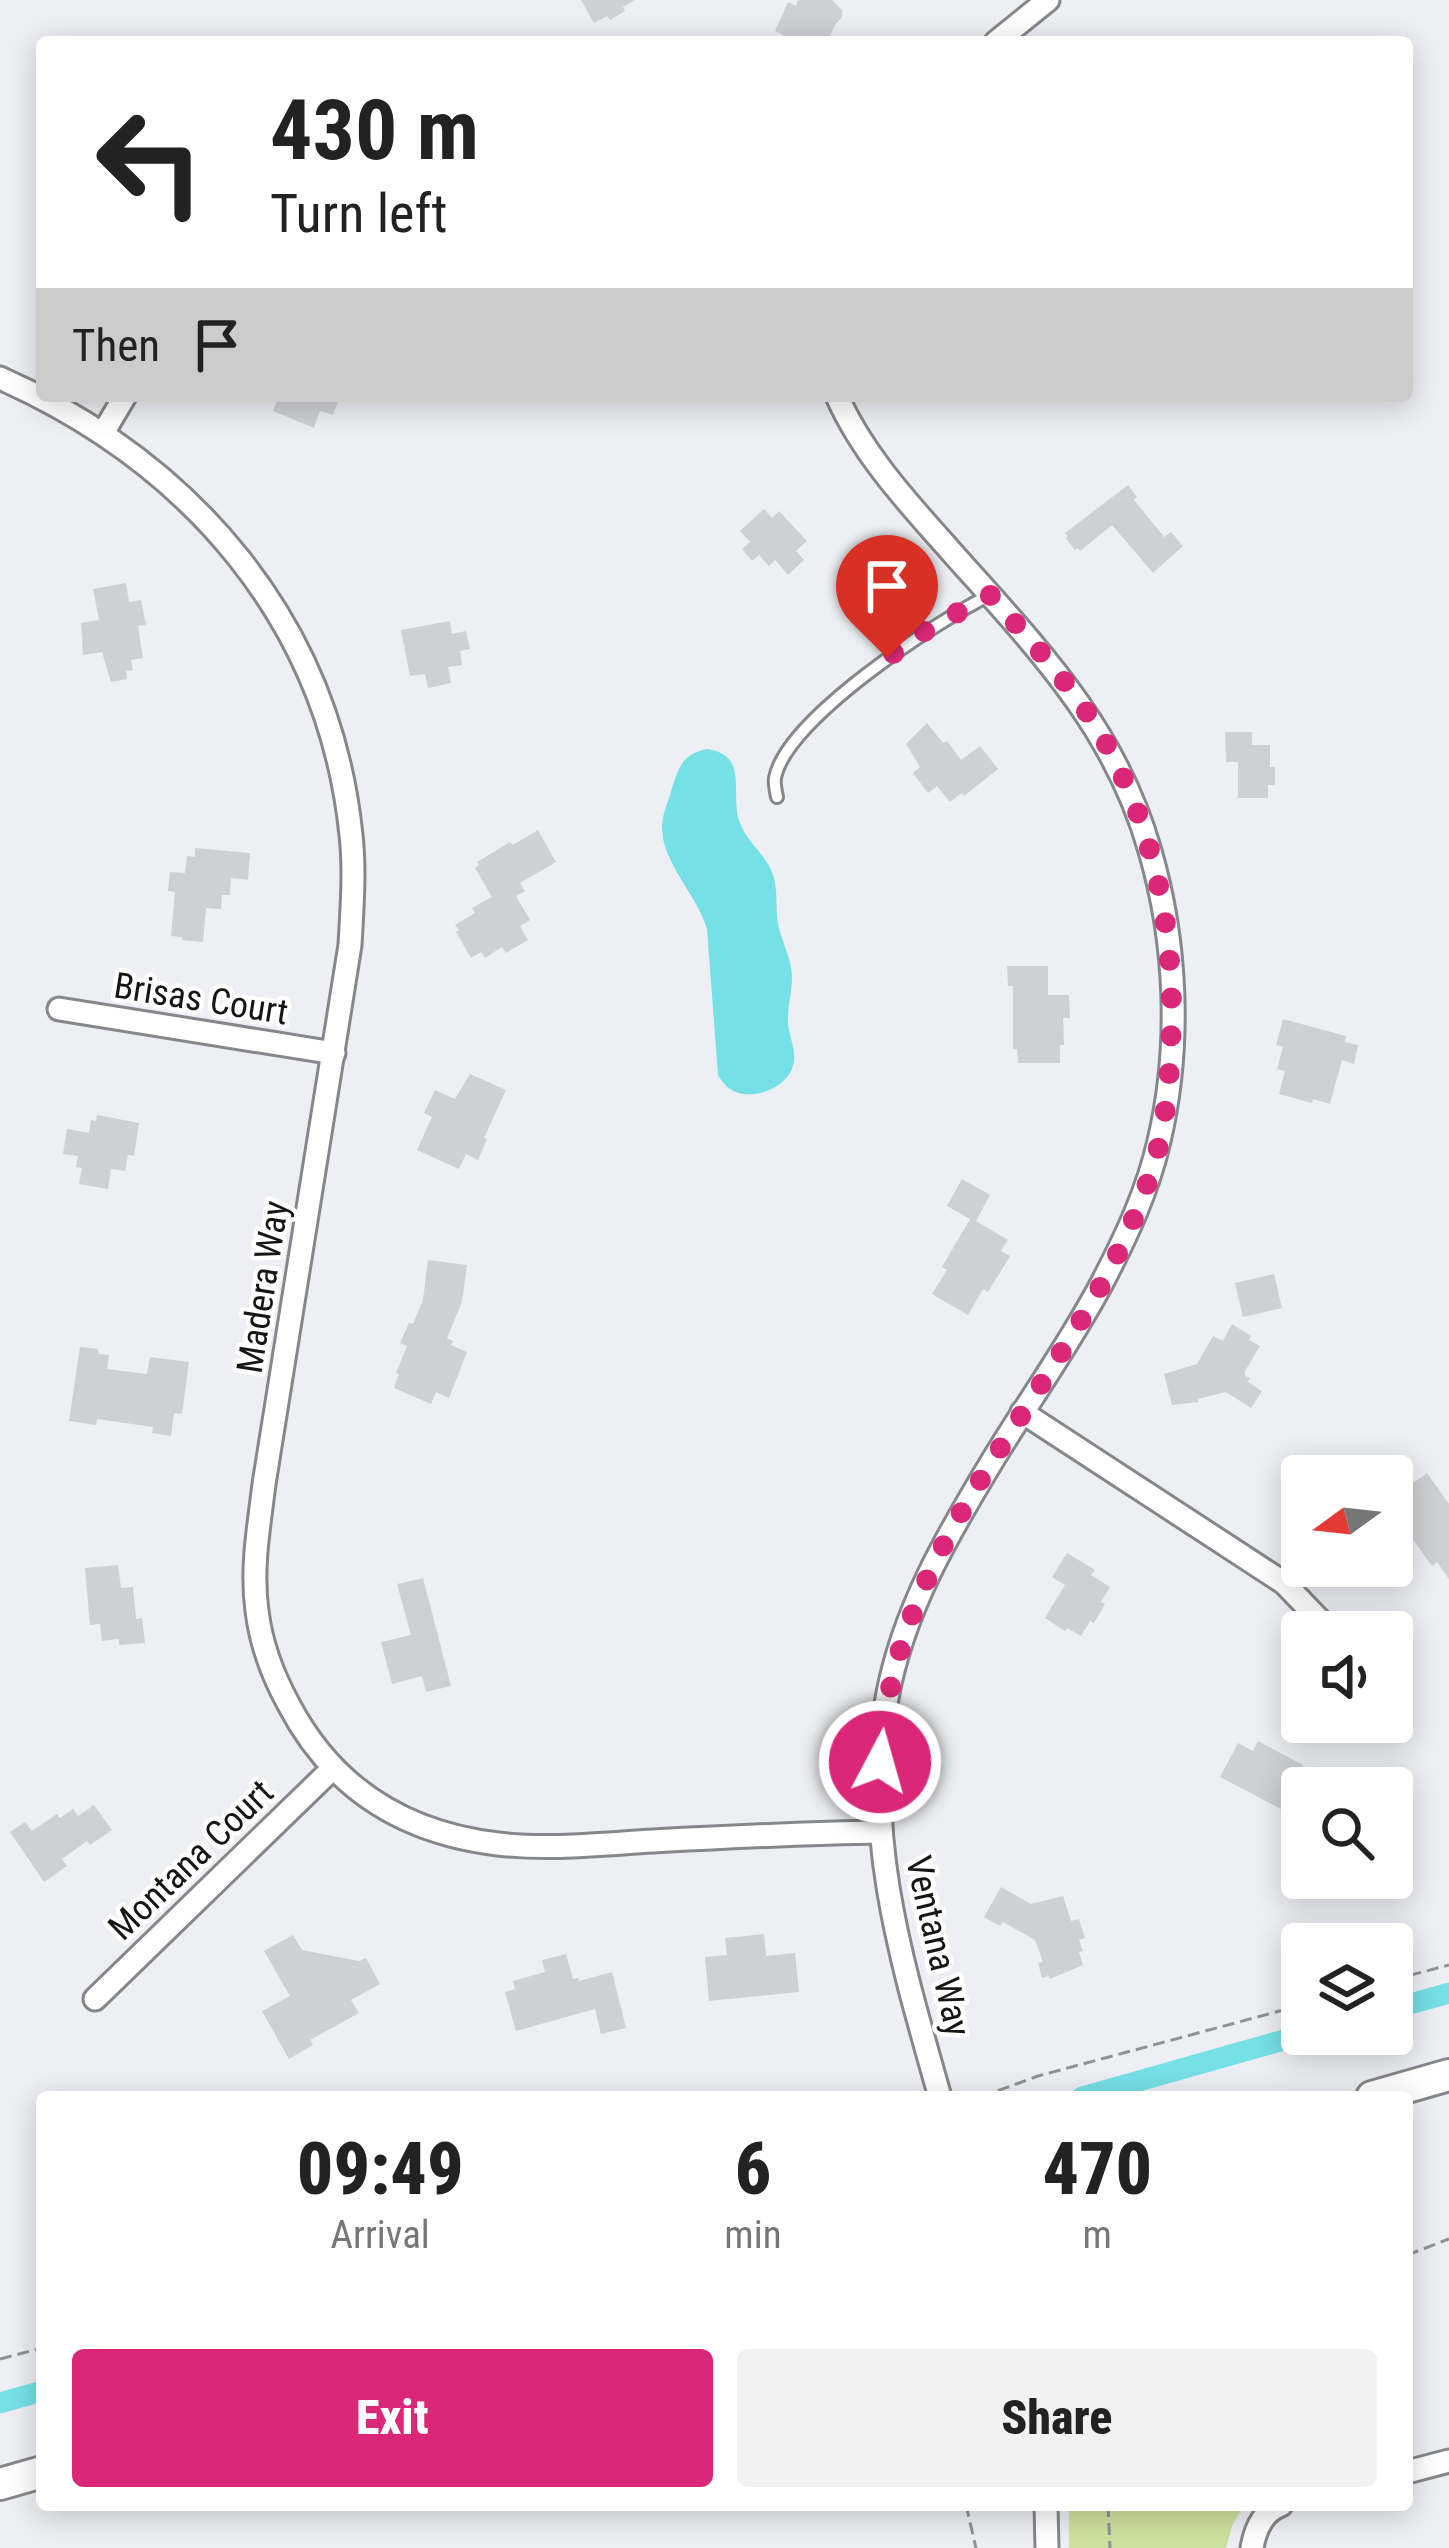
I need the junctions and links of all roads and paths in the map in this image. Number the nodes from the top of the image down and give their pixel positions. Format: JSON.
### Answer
{"nodes":[{"id":1,"x":1048,"y":0,"type":"edge"},
{"id":2,"x":1003,"y":36,"type":"edge"},
{"id":3,"x":0,"y":378,"type":"edge"},
{"id":4,"x":36,"y":396,"type":"edge"},
{"id":5,"x":49,"y":402,"type":"edge"},
{"id":6,"x":122,"y":402,"type":"edge"},
{"id":7,"x":840,"y":402,"type":"edge"},
{"id":8,"x":104,"y":433,"type":"junction"},
{"id":9,"x":990,"y":595,"type":"junction"},
{"id":10,"x":776,"y":796,"type":"dead end"},
{"id":11,"x":59,"y":1009,"type":"dead end"},
{"id":12,"x":334,"y":1053,"type":"junction"},
{"id":13,"x":1022,"y":1412,"type":"junction"},
{"id":14,"x":1311,"y":1611,"type":"edge"},
{"id":15,"x":332,"y":1769,"type":"junction"},
{"id":16,"x":880,"y":1832,"type":"junction"},
{"id":17,"x":1449,"y":1965,"type":"edge"},
{"id":18,"x":1413,"y":1974,"type":"edge"},
{"id":19,"x":95,"y":1999,"type":"dead end"},
{"id":20,"x":1281,"y":2011,"type":"edge"},
{"id":21,"x":1449,"y":2075,"type":"edge"},
{"id":22,"x":938,"y":2091,"type":"edge"},
{"id":23,"x":997,"y":2091,"type":"edge"},
{"id":24,"x":1393,"y":2091,"type":"edge"},
{"id":25,"x":1449,"y":2239,"type":"edge"},
{"id":26,"x":1413,"y":2253,"type":"edge"},
{"id":27,"x":36,"y":2350,"type":"edge"},
{"id":28,"x":0,"y":2359,"type":"edge"},
{"id":29,"x":1449,"y":2461,"type":"edge"},
{"id":30,"x":1413,"y":2471,"type":"edge"},
{"id":31,"x":36,"y":2474,"type":"edge"},
{"id":32,"x":0,"y":2484,"type":"edge"},
{"id":33,"x":967,"y":2511,"type":"edge"},
{"id":34,"x":1046,"y":2511,"type":"edge"},
{"id":35,"x":1108,"y":2511,"type":"edge"},
{"id":36,"x":1270,"y":2511,"type":"edge"},
{"id":37,"x":976,"y":2548,"type":"edge"},
{"id":38,"x":1047,"y":2548,"type":"edge"},
{"id":39,"x":1110,"y":2548,"type":"edge"},
{"id":40,"x":1252,"y":2548,"type":"edge"}],
"edges":[{"from":1,"to":2,"type":"street"},
{"from":3,"to":4,"type":"street","name":"Madera Way"},
{"from":5,"to":8,"type":"street","name":"Madera Way"},
{"from":6,"to":8,"type":"street"},
{"from":7,"to":9,"type":"street","name":"Ventana Way"},
{"from":8,"to":12,"type":"street","name":"Madera Way"},
{"from":9,"to":10,"type":"lane"},
{"from":9,"to":13,"type":"street","name":"Ventana Way"},
{"from":11,"to":12,"type":"street","name":"Brisas Court"},
{"from":12,"to":15,"type":"street","name":"Madera Way"},
{"from":13,"to":14,"type":"street"},
{"from":13,"to":16,"type":"street","name":"Ventana Way"},
{"from":15,"to":16,"type":"street","name":"Madera Way"},
{"from":15,"to":19,"type":"street","name":"Montana Court"},
{"from":16,"to":22,"type":"street","name":"Ventana Way"},
{"from":17,"to":18,"type":"path"},
{"from":20,"to":23,"type":"path"},
{"from":21,"to":24,"type":"main road"},
{"from":25,"to":26,"type":"path"},
{"from":27,"to":28,"type":"path"},
{"from":29,"to":30,"type":"street"},
{"from":31,"to":32,"type":"main road"},
{"from":33,"to":37,"type":"path"},
{"from":34,"to":38,"type":"street"},
{"from":35,"to":39,"type":"path"},
{"from":36,"to":40,"type":"street"}]}
